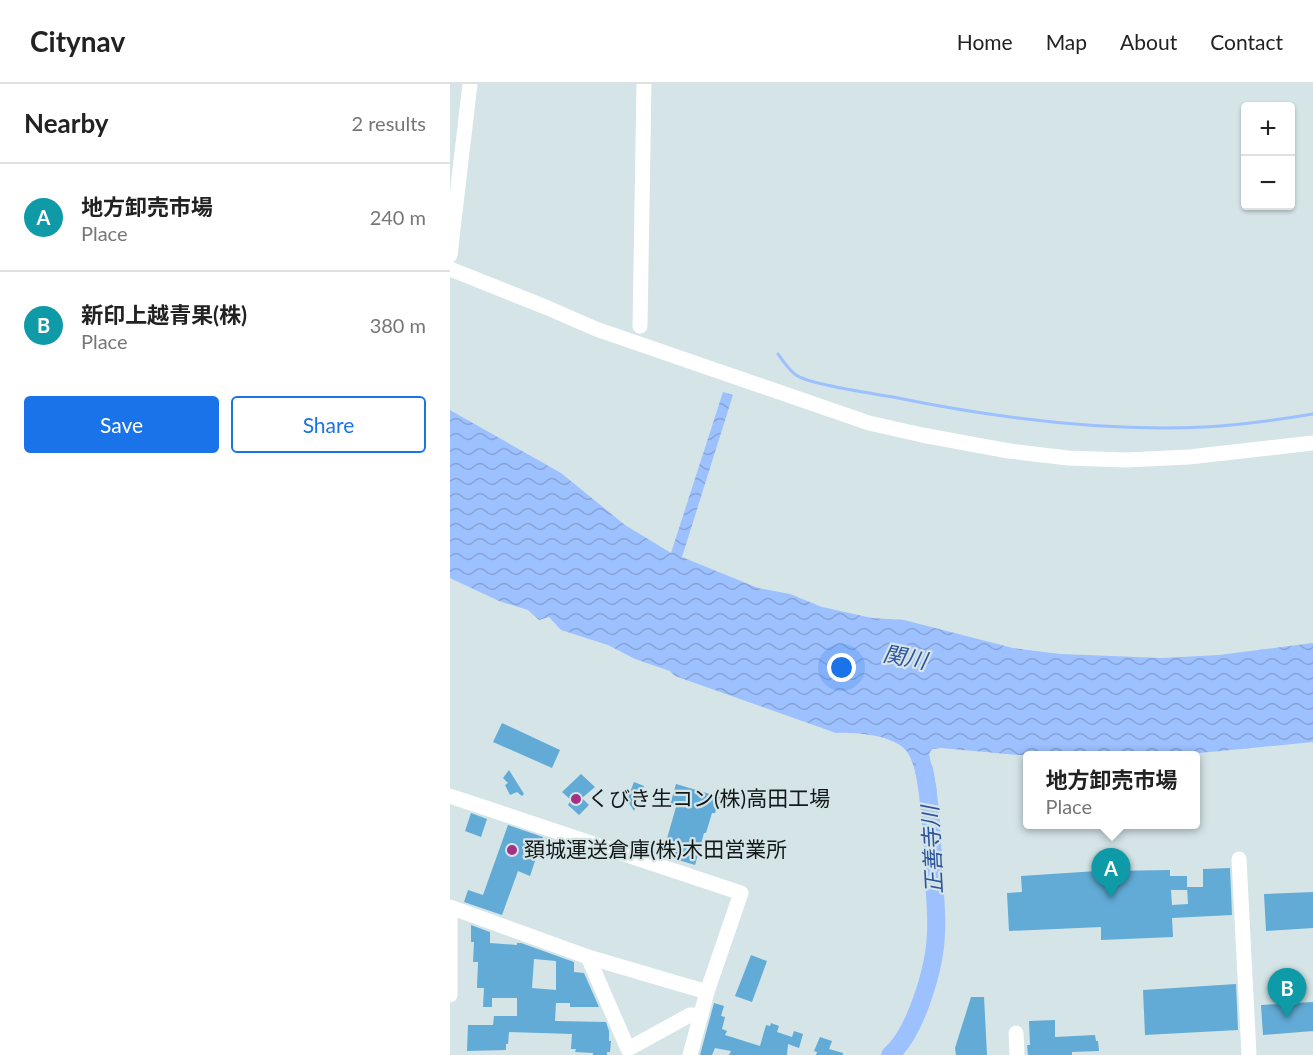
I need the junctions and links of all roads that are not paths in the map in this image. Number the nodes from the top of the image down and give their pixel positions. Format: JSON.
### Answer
{"nodes":[{"id":1,"x":470,"y":84,"type":"edge"},
{"id":2,"x":644,"y":84,"type":"edge"},
{"id":3,"x":450,"y":255,"type":"edge"},
{"id":4,"x":450,"y":269,"type":"edge"},
{"id":5,"x":640,"y":326,"type":"dead end"},
{"id":6,"x":1313,"y":443,"type":"edge"},
{"id":7,"x":450,"y":796,"type":"edge"},
{"id":8,"x":1239,"y":859,"type":"dead end"},
{"id":9,"x":450,"y":907,"type":"edge"},
{"id":10,"x":588,"y":957,"type":"junction"},
{"id":11,"x":707,"y":992,"type":"junction"},
{"id":12,"x":450,"y":995,"type":"edge"},
{"id":13,"x":701,"y":1014,"type":"junction"},
{"id":14,"x":1016,"y":1033,"type":"dead end"},
{"id":15,"x":624,"y":1052,"type":"edge"},
{"id":16,"x":643,"y":1055,"type":"edge"},
{"id":17,"x":690,"y":1055,"type":"edge"},
{"id":18,"x":1017,"y":1055,"type":"edge"},
{"id":19,"x":1249,"y":1055,"type":"edge"}],
"edges":[{"from":1,"to":3,"type":"street"},
{"from":2,"to":5,"type":"street"},
{"from":4,"to":6,"type":"street"},
{"from":7,"to":11,"type":"street"},
{"from":8,"to":19,"type":"street"},
{"from":9,"to":10,"type":"street"},
{"from":9,"to":12,"type":"street"},
{"from":10,"to":11,"type":"street"},
{"from":10,"to":15,"type":"street"},
{"from":11,"to":13,"type":"street"},
{"from":13,"to":15,"type":"street"},
{"from":13,"to":17,"type":"street"},
{"from":14,"to":18,"type":"street"},
{"from":15,"to":16,"type":"street"}]}
